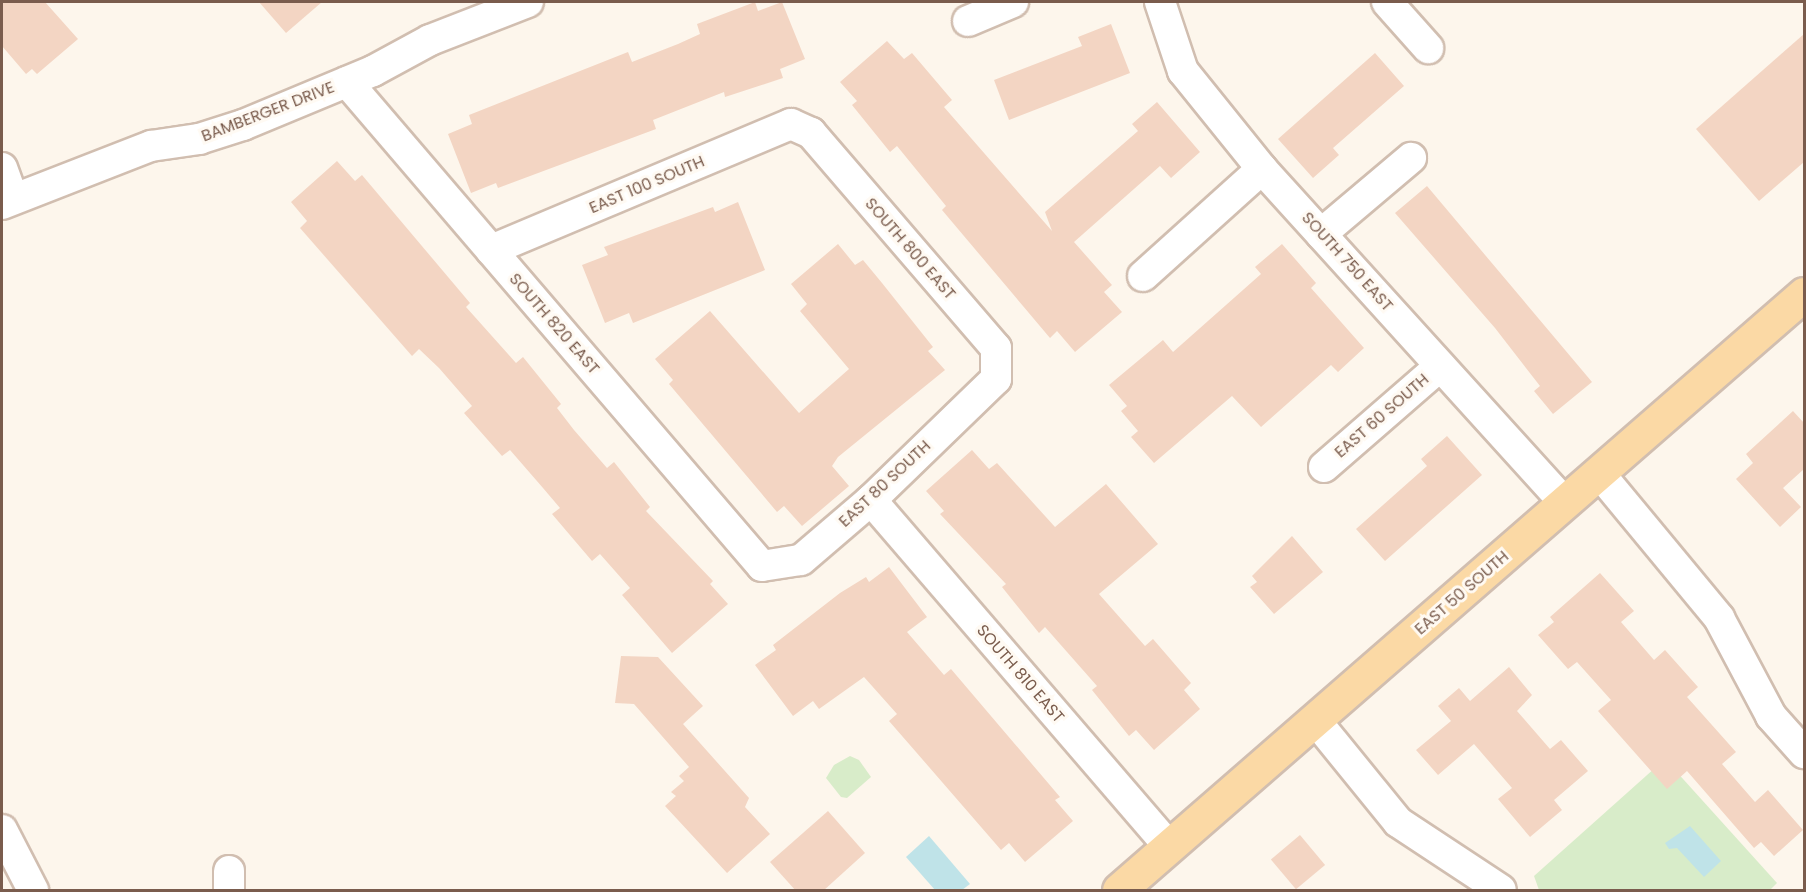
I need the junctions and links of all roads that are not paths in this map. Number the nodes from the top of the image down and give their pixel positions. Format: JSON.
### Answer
{"nodes":[{"id":1,"x":528,"y":2,"type":"edge"},
{"id":2,"x":1013,"y":2,"type":"edge"},
{"id":3,"x":1160,"y":2,"type":"edge"},
{"id":4,"x":1388,"y":2,"type":"edge"},
{"id":5,"x":968,"y":21,"type":"dead end"},
{"id":6,"x":1428,"y":48,"type":"dead end"},
{"id":7,"x":347,"y":82,"type":"junction"},
{"id":8,"x":802,"y":129,"type":"joint"},
{"id":9,"x":1411,"y":158,"type":"dead end"},
{"id":10,"x":2,"y":168,"type":"edge"},
{"id":11,"x":1262,"y":169,"type":"junction"},
{"id":12,"x":8,"y":202,"type":"edge"},
{"id":13,"x":1321,"y":234,"type":"junction"},
{"id":14,"x":491,"y":250,"type":"junction"},
{"id":15,"x":1143,"y":276,"type":"dead end"},
{"id":16,"x":1804,"y":294,"type":"edge"},
{"id":17,"x":1440,"y":366,"type":"junction"},
{"id":18,"x":996,"y":379,"type":"joint"},
{"id":19,"x":1324,"y":467,"type":"dead end"},
{"id":20,"x":1600,"y":474,"type":"junction"},
{"id":21,"x":870,"y":500,"type":"junction"},
{"id":22,"x":1565,"y":503,"type":"junction"},
{"id":23,"x":762,"y":566,"type":"joint"},
{"id":24,"x":1316,"y":721,"type":"junction"},
{"id":25,"x":1804,"y":753,"type":"edge"},
{"id":26,"x":2,"y":830,"type":"edge"},
{"id":27,"x":1169,"y":847,"type":"junction"},
{"id":28,"x":33,"y":891,"type":"edge"},
{"id":29,"x":1119,"y":891,"type":"edge"},
{"id":30,"x":1501,"y":891,"type":"edge"}],
"edges":[{"from":1,"to":7,"type":"street","name":"BAMBERGER DRIVE"},
{"from":2,"to":5,"type":"street"},
{"from":3,"to":11,"type":"street","name":"SOUTH 750 EAST"},
{"from":4,"to":6,"type":"street"},
{"from":7,"to":12,"type":"street","name":"BAMBERGER DRIVE"},
{"from":7,"to":14,"type":"street","name":"SOUTH 820 EAST"},
{"from":8,"to":14,"type":"street","name":"EAST 100 SOUTH"},
{"from":8,"to":18,"type":"street","name":"SOUTH 800 EAST"},
{"from":9,"to":13,"type":"street"},
{"from":10,"to":12,"type":"street"},
{"from":11,"to":13,"type":"street","name":"SOUTH 750 EAST"},
{"from":11,"to":15,"type":"street"},
{"from":13,"to":17,"type":"street","name":"SOUTH 750 EAST"},
{"from":14,"to":23,"type":"street","name":"SOUTH 820 EAST"},
{"from":16,"to":20,"type":"main road","name":"EAST 50 SOUTH"},
{"from":17,"to":19,"type":"street","name":"EAST 60 SOUTH"},
{"from":17,"to":22,"type":"street","name":"SOUTH 750 EAST"},
{"from":18,"to":21,"type":"street","name":"EAST 80 SOUTH"},
{"from":20,"to":22,"type":"main road","name":"EAST 50 SOUTH"},
{"from":20,"to":25,"type":"street"},
{"from":21,"to":23,"type":"street","name":"EAST 80 SOUTH"},
{"from":21,"to":27,"type":"street","name":"SOUTH 810 EAST"},
{"from":22,"to":24,"type":"main road","name":"EAST 50 SOUTH"},
{"from":24,"to":27,"type":"main road","name":"EAST 50 SOUTH"},
{"from":24,"to":30,"type":"street"},
{"from":26,"to":28,"type":"street"},
{"from":27,"to":29,"type":"main road","name":"EAST 50 SOUTH"}]}
